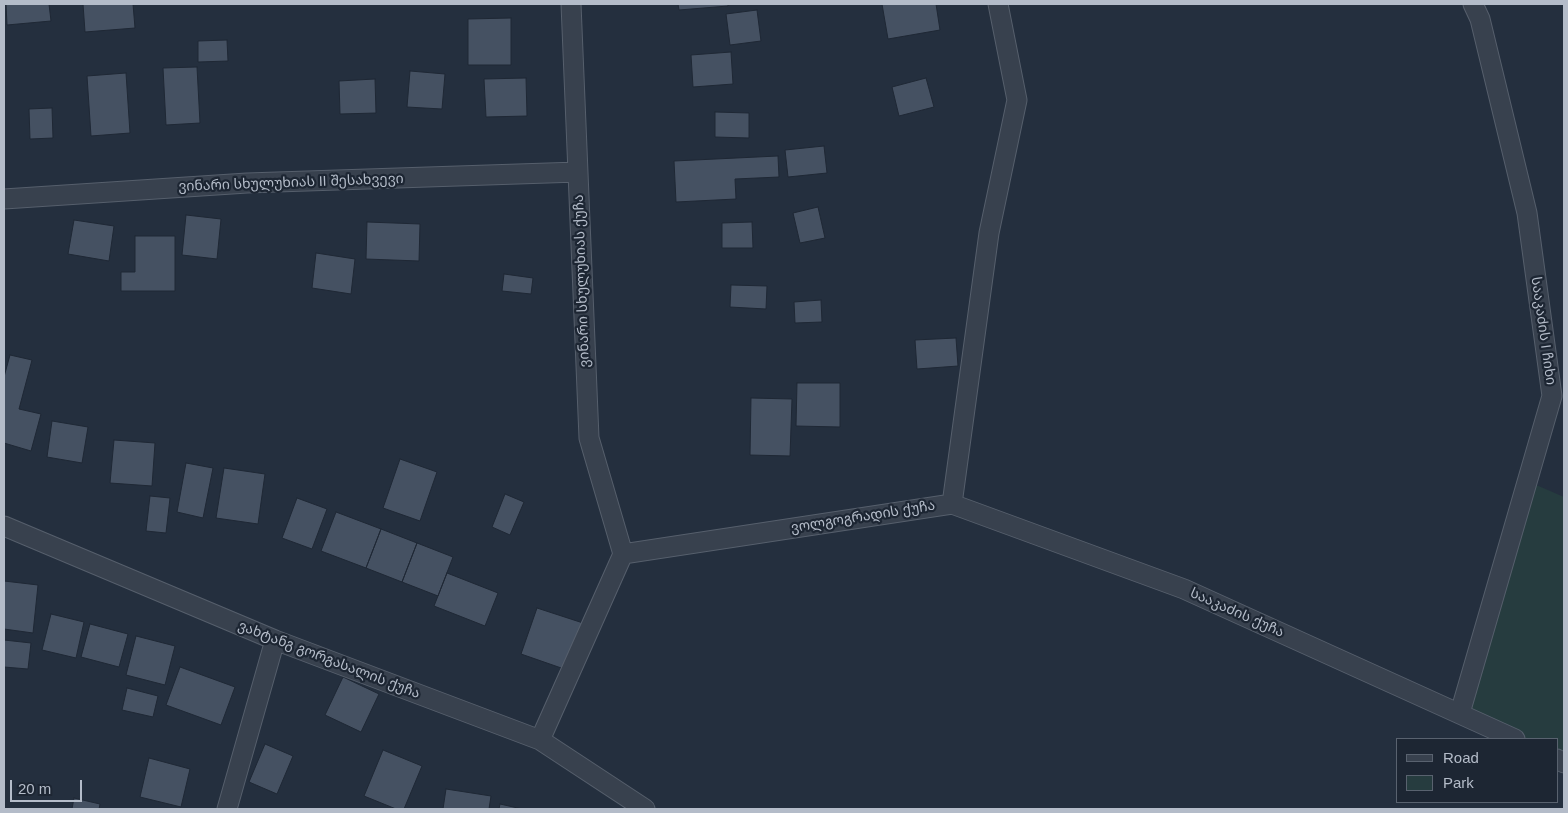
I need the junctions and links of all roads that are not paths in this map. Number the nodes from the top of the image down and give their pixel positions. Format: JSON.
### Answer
{"nodes":[{"id":1,"x":571,"y":4,"type":"edge"},
{"id":2,"x":998,"y":4,"type":"edge"},
{"id":3,"x":1473,"y":4,"type":"edge"},
{"id":4,"x":578,"y":172,"type":"junction"},
{"id":5,"x":4,"y":199,"type":"edge"},
{"id":6,"x":952,"y":504,"type":"junction"},
{"id":7,"x":4,"y":526,"type":"edge"},
{"id":8,"x":623,"y":554,"type":"junction"},
{"id":9,"x":275,"y":640,"type":"junction"},
{"id":10,"x":1460,"y":713,"type":"junction"},
{"id":11,"x":1513,"y":738,"type":"edge"},
{"id":12,"x":540,"y":740,"type":"junction"},
{"id":13,"x":227,"y":809,"type":"edge"},
{"id":14,"x":645,"y":809,"type":"edge"}],
"edges":[{"from":1,"to":4,"type":"street","name":"ვინარი სხულუხიას ქუჩა"},
{"from":2,"to":6,"type":"street","name":"ვოლგოგრადის ქუჩა"},
{"from":3,"to":10,"type":"street","name":"სააკაძის I ჩიხი"},
{"from":4,"to":5,"type":"street","name":"ვინარი სხულუხიას II შესახვევი"},
{"from":4,"to":8,"type":"street","name":"ვინარი სხულუხიას ქუჩა"},
{"from":6,"to":8,"type":"street","name":"ვოლგოგრადის ქუჩა"},
{"from":6,"to":10,"type":"street","name":"სააკაძის ქუჩა"},
{"from":7,"to":9,"type":"street","name":"ვახტანგ გორგასალის ქუჩა"},
{"from":8,"to":12,"type":"street"},
{"from":9,"to":12,"type":"street","name":"ვახტანგ გორგასალის ქუჩა"},
{"from":9,"to":13,"type":"street"},
{"from":10,"to":11,"type":"street","name":"სააკაძის ქუჩა"},
{"from":12,"to":14,"type":"street","name":"ვახტანგ გორგასალის ქუჩა"}]}
